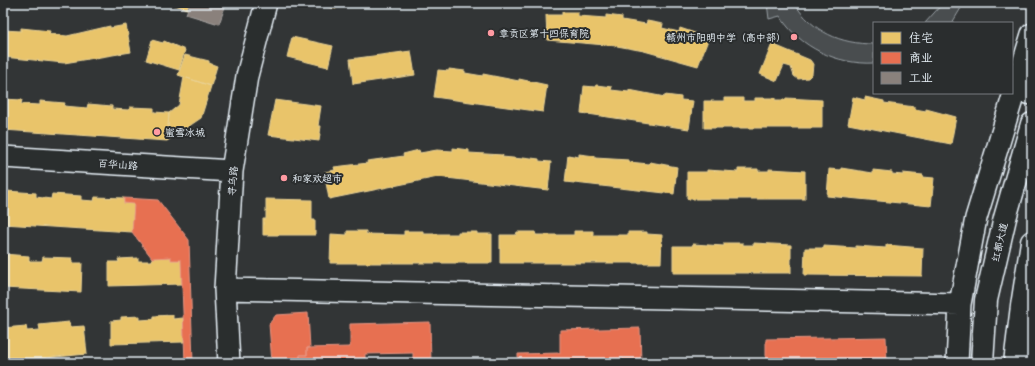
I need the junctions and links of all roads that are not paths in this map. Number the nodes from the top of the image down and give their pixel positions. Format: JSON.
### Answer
{"nodes":[{"id":1,"x":266,"y":3,"type":"edge"},
{"id":2,"x":1032,"y":34,"type":"edge"},
{"id":3,"x":1023,"y":92,"type":"edge"},
{"id":4,"x":1032,"y":124,"type":"edge"},
{"id":5,"x":3,"y":157,"type":"edge"},
{"id":6,"x":232,"y":171,"type":"junction"},
{"id":7,"x":1032,"y":242,"type":"edge"},
{"id":8,"x":225,"y":289,"type":"junction"},
{"id":9,"x":960,"y":304,"type":"junction"},
{"id":10,"x":230,"y":363,"type":"edge"},
{"id":11,"x":957,"y":363,"type":"edge"},
{"id":12,"x":982,"y":363,"type":"edge"},
{"id":13,"x":1016,"y":363,"type":"edge"}],
"edges":[{"from":1,"to":6,"type":"street","name":"寻乌路"},
{"from":2,"to":3,"type":"street"},
{"from":3,"to":9,"type":"street"},
{"from":4,"to":12,"type":"main road","name":"红都大道"},
{"from":5,"to":6,"type":"street","name":"百华山路"},
{"from":6,"to":8,"type":"street","name":"寻乌路"},
{"from":7,"to":13,"type":"main road"},
{"from":8,"to":9,"type":"street"},
{"from":8,"to":10,"type":"street","name":"寻乌路"},
{"from":9,"to":11,"type":"street"}]}
